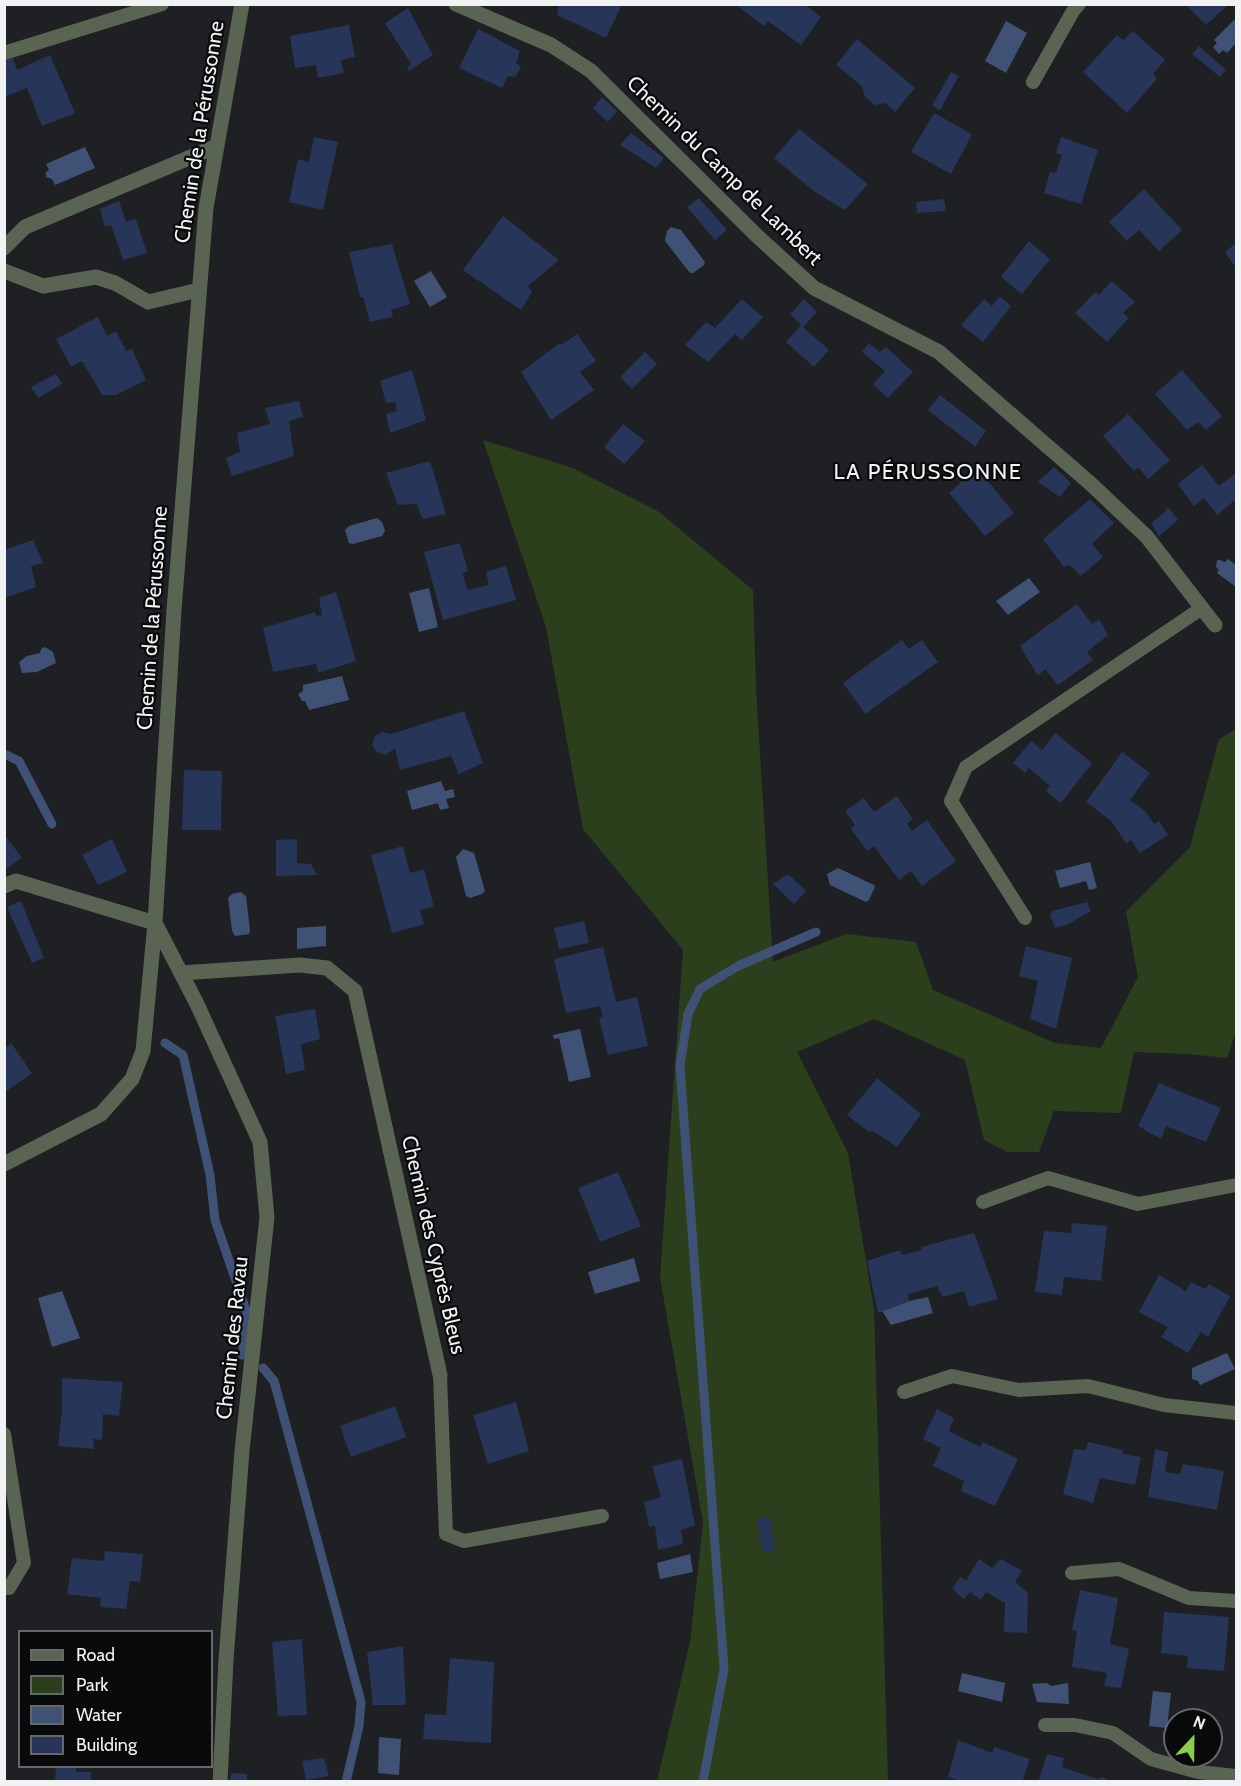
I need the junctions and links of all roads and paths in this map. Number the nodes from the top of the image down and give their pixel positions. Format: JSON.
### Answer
{"nodes":[{"id":1,"x":162,"y":4,"type":"edge"},
{"id":2,"x":242,"y":4,"type":"edge"},
{"id":3,"x":456,"y":4,"type":"edge"},
{"id":4,"x":1079,"y":4,"type":"edge"},
{"id":5,"x":132,"y":9,"type":"edge"},
{"id":6,"x":4,"y":53,"type":"edge"},
{"id":7,"x":1033,"y":82,"type":"dead end"},
{"id":8,"x":217,"y":146,"type":"junction"},
{"id":9,"x":4,"y":248,"type":"edge"},
{"id":10,"x":4,"y":271,"type":"edge"},
{"id":11,"x":199,"y":290,"type":"junction"},
{"id":12,"x":1202,"y":608,"type":"junction"},
{"id":13,"x":1215,"y":625,"type":"dead end"},
{"id":14,"x":4,"y":886,"type":"edge"},
{"id":15,"x":1025,"y":918,"type":"dead end"},
{"id":16,"x":155,"y":923,"type":"junction"},
{"id":17,"x":181,"y":973,"type":"junction"},
{"id":18,"x":4,"y":1164,"type":"edge"},
{"id":19,"x":1236,"y":1185,"type":"edge"},
{"id":20,"x":983,"y":1202,"type":"dead end"},
{"id":21,"x":440,"y":1375,"type":"joint"},
{"id":22,"x":904,"y":1392,"type":"dead end"},
{"id":23,"x":1236,"y":1413,"type":"edge"},
{"id":24,"x":4,"y":1434,"type":"edge"},
{"id":25,"x":602,"y":1516,"type":"dead end"},
{"id":26,"x":1072,"y":1573,"type":"dead end"},
{"id":27,"x":4,"y":1588,"type":"edge"},
{"id":28,"x":1236,"y":1601,"type":"edge"},
{"id":29,"x":1045,"y":1725,"type":"dead end"},
{"id":30,"x":1236,"y":1776,"type":"edge"},
{"id":31,"x":220,"y":1782,"type":"edge"}],
"edges":[{"from":1,"to":5,"type":"lane"},
{"from":2,"to":8,"type":"street","name":"Chemin de la Pérussonne"},
{"from":3,"to":12,"type":"street","name":"Chemin du Camp de Lambert"},
{"from":4,"to":7,"type":"lane"},
{"from":5,"to":6,"type":"lane"},
{"from":8,"to":9,"type":"street"},
{"from":8,"to":11,"type":"street","name":"Chemin de la Pérussonne"},
{"from":10,"to":11,"type":"street"},
{"from":11,"to":16,"type":"street","name":"Chemin de la Pérussonne"},
{"from":12,"to":13,"type":"street","name":"Chemin du Camp de Lambert"},
{"from":12,"to":15,"type":"lane"},
{"from":14,"to":16,"type":"street"},
{"from":16,"to":17,"type":"street","name":"Chemin des Ravau"},
{"from":16,"to":18,"type":"street","name":"Chemin de la Pérussonne"},
{"from":17,"to":21,"type":"street","name":"Chemin des Cyprès Bleus"},
{"from":17,"to":31,"type":"street","name":"Chemin des Ravau"},
{"from":19,"to":20,"type":"lane"},
{"from":21,"to":25,"type":"lane","name":"Chemin des Cyprès Bleus"},
{"from":22,"to":23,"type":"lane"},
{"from":24,"to":27,"type":"lane"},
{"from":26,"to":28,"type":"lane"},
{"from":29,"to":30,"type":"lane"}]}
